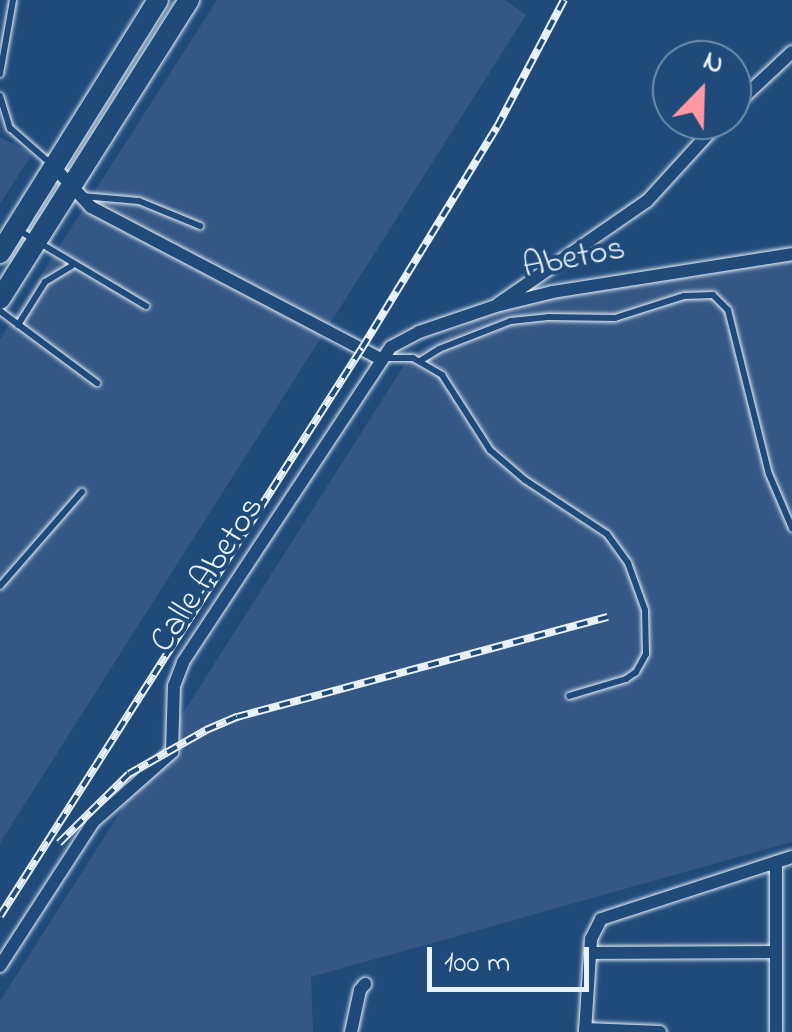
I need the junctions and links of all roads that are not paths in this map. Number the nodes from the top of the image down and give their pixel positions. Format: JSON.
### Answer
{"nodes":[{"id":1,"x":13,"y":0,"type":"edge"},
{"id":2,"x":158,"y":0,"type":"edge"},
{"id":3,"x":188,"y":0,"type":"edge"},
{"id":4,"x":792,"y":52,"type":"edge"},
{"id":5,"x":0,"y":74,"type":"edge"},
{"id":6,"x":752,"y":89,"type":"edge"},
{"id":7,"x":0,"y":96,"type":"edge"},
{"id":8,"x":702,"y":140,"type":"edge"},
{"id":9,"x":55,"y":168,"type":"junction"},
{"id":10,"x":77,"y":192,"type":"junction"},
{"id":11,"x":200,"y":226,"type":"dead end"},
{"id":12,"x":16,"y":229,"type":"junction"},
{"id":13,"x":38,"y":243,"type":"junction"},
{"id":14,"x":0,"y":253,"type":"edge"},
{"id":15,"x":792,"y":254,"type":"edge"},
{"id":16,"x":73,"y":266,"type":"junction"},
{"id":17,"x":0,"y":299,"type":"edge"},
{"id":18,"x":146,"y":306,"type":"dead end"},
{"id":19,"x":496,"y":306,"type":"junction"},
{"id":20,"x":0,"y":311,"type":"edge"},
{"id":21,"x":18,"y":325,"type":"junction"},
{"id":22,"x":380,"y":359,"type":"junction"},
{"id":23,"x":420,"y":361,"type":"junction"},
{"id":24,"x":97,"y":383,"type":"dead end"},
{"id":25,"x":82,"y":492,"type":"dead end"},
{"id":26,"x":792,"y":528,"type":"edge"},
{"id":27,"x":0,"y":586,"type":"edge"},
{"id":28,"x":569,"y":696,"type":"dead end"},
{"id":29,"x":792,"y":857,"type":"edge"},
{"id":30,"x":776,"y":862,"type":"junction"},
{"id":31,"x":590,"y":946,"type":"junction"},
{"id":32,"x":774,"y":952,"type":"junction"},
{"id":33,"x":0,"y":966,"type":"edge"},
{"id":34,"x":365,"y":984,"type":"dead end"},
{"id":35,"x":585,"y":1030,"type":"edge"},
{"id":36,"x":350,"y":1032,"type":"edge"},
{"id":37,"x":660,"y":1032,"type":"edge"},
{"id":38,"x":776,"y":1032,"type":"edge"}],
"edges":[{"from":1,"to":5,"type":"lane"},
{"from":2,"to":9,"type":"main road"},
{"from":3,"to":10,"type":"main road"},
{"from":4,"to":6,"type":"street"},
{"from":7,"to":9,"type":"lane"},
{"from":8,"to":19,"type":"street"},
{"from":9,"to":10,"type":"street"},
{"from":9,"to":12,"type":"main road"},
{"from":10,"to":11,"type":"lane"},
{"from":10,"to":13,"type":"main road"},
{"from":10,"to":22,"type":"street"},
{"from":12,"to":13,"type":"lane"},
{"from":12,"to":14,"type":"main road"},
{"from":13,"to":16,"type":"lane"},
{"from":13,"to":17,"type":"main road"},
{"from":15,"to":19,"type":"street","name":"Abetos"},
{"from":16,"to":18,"type":"lane"},
{"from":16,"to":21,"type":"lane"},
{"from":19,"to":22,"type":"street","name":"Abetos"},
{"from":20,"to":21,"type":"lane"},
{"from":21,"to":24,"type":"lane"},
{"from":22,"to":23,"type":"lane"},
{"from":22,"to":33,"type":"street","name":"Calle Abetos"},
{"from":23,"to":26,"type":"lane"},
{"from":23,"to":28,"type":"lane"},
{"from":25,"to":27,"type":"lane"},
{"from":29,"to":30,"type":"street"},
{"from":30,"to":31,"type":"street"},
{"from":30,"to":32,"type":"street"},
{"from":31,"to":32,"type":"street"},
{"from":31,"to":35,"type":"street"},
{"from":32,"to":38,"type":"street"},
{"from":34,"to":36,"type":"street"},
{"from":35,"to":37,"type":"street"}]}
